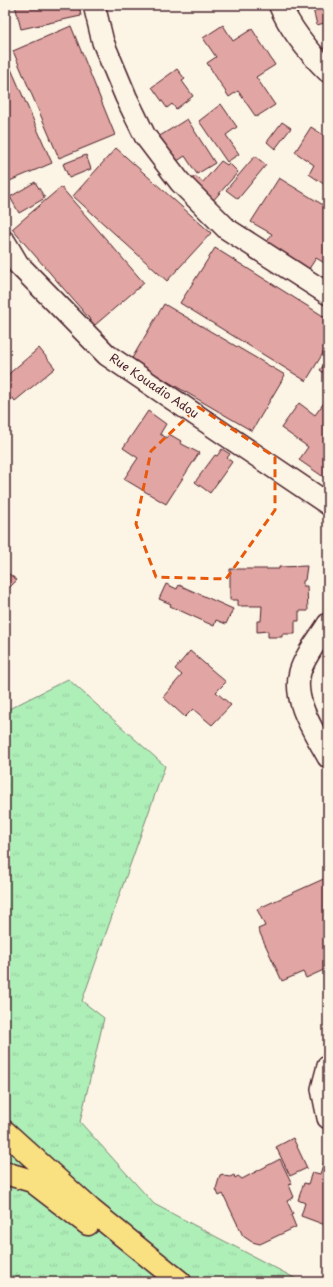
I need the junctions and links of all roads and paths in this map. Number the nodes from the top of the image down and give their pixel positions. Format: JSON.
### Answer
{"nodes":[{"id":1,"x":94,"y":5,"type":"edge"},
{"id":2,"x":280,"y":5,"type":"edge"},
{"id":3,"x":328,"y":71,"type":"edge"},
{"id":4,"x":5,"y":242,"type":"edge"},
{"id":5,"x":328,"y":294,"type":"edge"},
{"id":6,"x":328,"y":504,"type":"edge"},
{"id":7,"x":328,"y":624,"type":"edge"},
{"id":8,"x":328,"y":757,"type":"edge"},
{"id":9,"x":328,"y":1066,"type":"edge"},
{"id":10,"x":328,"y":1118,"type":"edge"},
{"id":11,"x":5,"y":1132,"type":"edge"},
{"id":12,"x":5,"y":1173,"type":"edge"},
{"id":13,"x":161,"y":1282,"type":"edge"},
{"id":14,"x":180,"y":1282,"type":"edge"}],
"edges":[{"from":1,"to":5,"type":"street"},
{"from":2,"to":3,"type":"street"},
{"from":4,"to":6,"type":"street","name":"Rue Kouadio Adou"},
{"from":7,"to":8,"type":"street"},
{"from":9,"to":10,"type":"street"},
{"from":11,"to":14,"type":"highway"},
{"from":12,"to":13,"type":"highway"}]}
